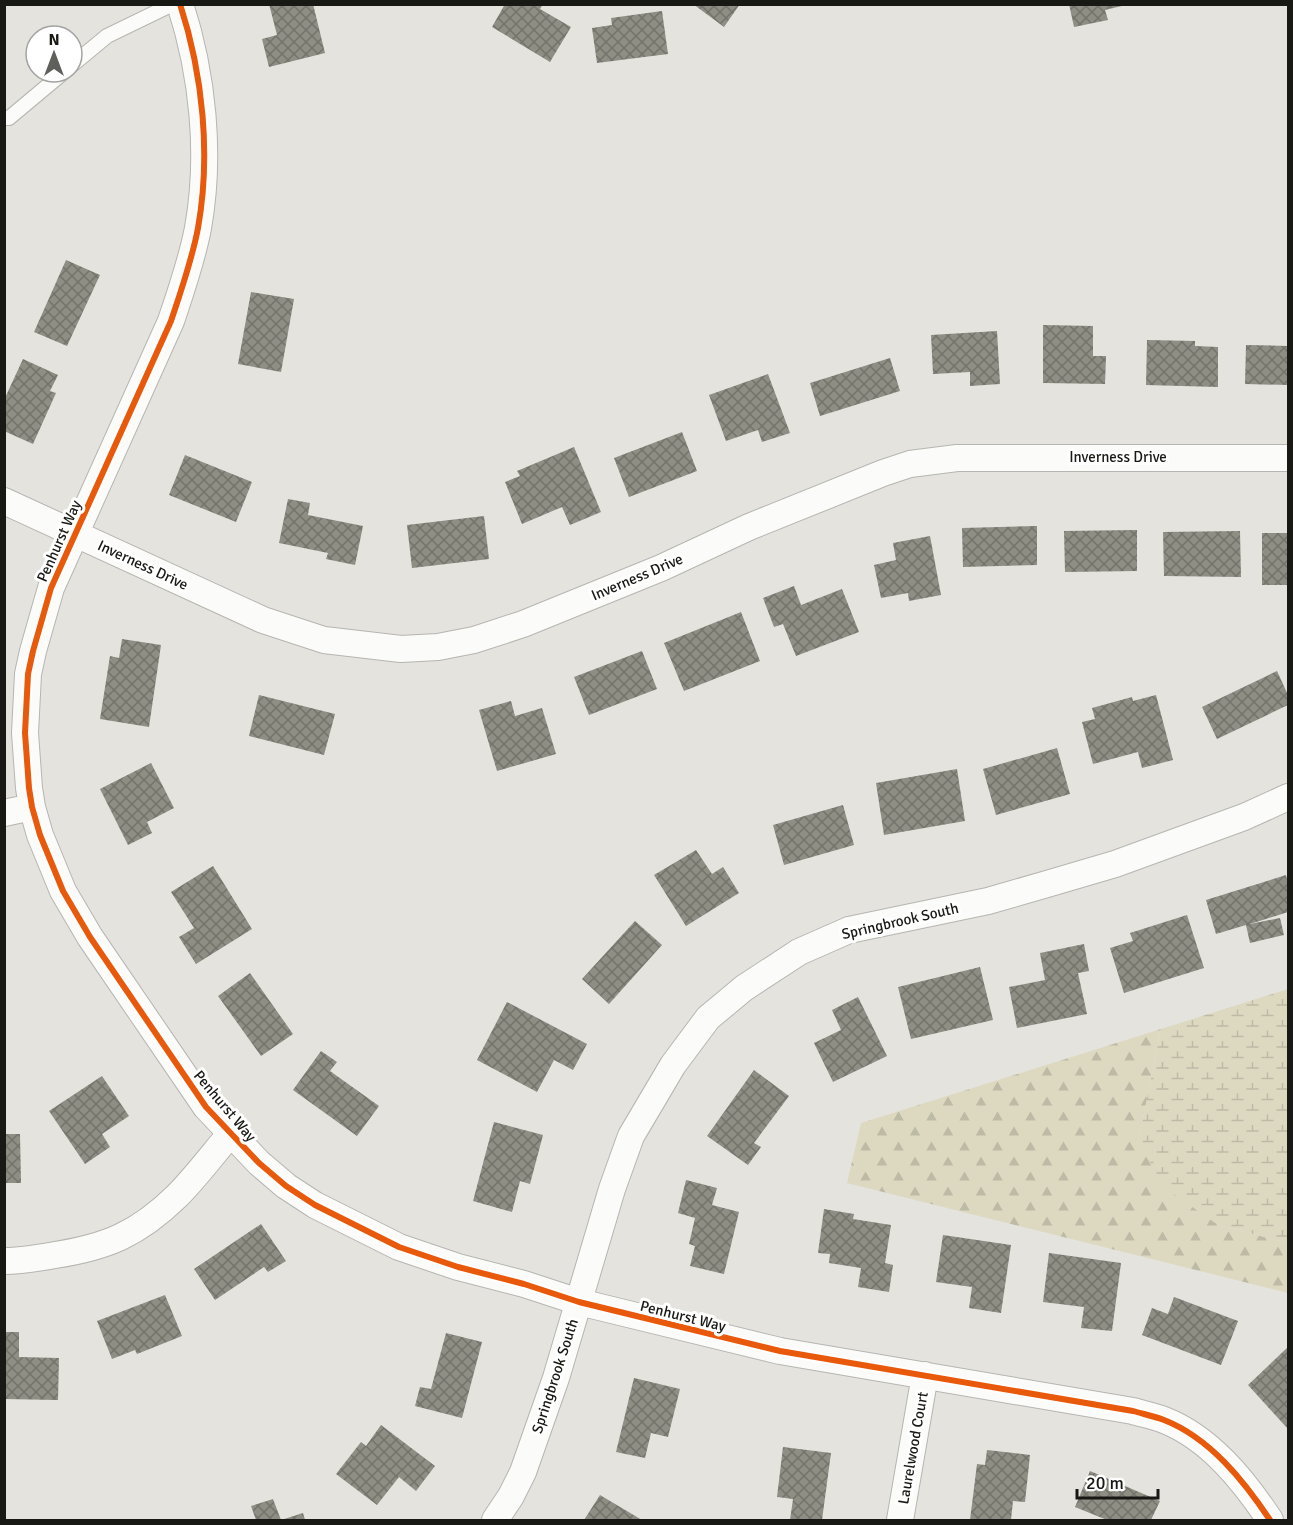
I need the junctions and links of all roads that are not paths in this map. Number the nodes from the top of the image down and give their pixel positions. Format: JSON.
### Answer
{"nodes":[{"id":1,"x":173,"y":4,"type":"edge"},
{"id":2,"x":180,"y":4,"type":"edge"},
{"id":3,"x":84,"y":55,"type":"edge"},
{"id":4,"x":50,"y":84,"type":"edge"},
{"id":5,"x":4,"y":118,"type":"edge"},
{"id":6,"x":1288,"y":458,"type":"edge"},
{"id":7,"x":4,"y":501,"type":"edge"},
{"id":8,"x":75,"y":533,"type":"junction"},
{"id":9,"x":1288,"y":797,"type":"edge"},
{"id":10,"x":32,"y":807,"type":"junction"},
{"id":11,"x":4,"y":813,"type":"edge"},
{"id":12,"x":231,"y":1133,"type":"junction"},
{"id":13,"x":4,"y":1262,"type":"edge"},
{"id":14,"x":579,"y":1302,"type":"junction"},
{"id":15,"x":925,"y":1375,"type":"junction"},
{"id":16,"x":495,"y":1521,"type":"edge"},
{"id":17,"x":900,"y":1521,"type":"edge"},
{"id":18,"x":1270,"y":1521,"type":"edge"}],
"edges":[{"from":1,"to":3,"type":"lane"},
{"from":2,"to":8,"type":"street","name":"Penhurst Way"},
{"from":4,"to":5,"type":"lane"},
{"from":6,"to":8,"type":"street","name":"Inverness Drive"},
{"from":7,"to":8,"type":"street","name":"Inverness Drive"},
{"from":8,"to":10,"type":"street","name":"Penhurst Way"},
{"from":9,"to":14,"type":"street","name":"Springbrook South"},
{"from":10,"to":11,"type":"street"},
{"from":10,"to":12,"type":"street","name":"Penhurst Way"},
{"from":12,"to":13,"type":"street"},
{"from":12,"to":14,"type":"street","name":"Penhurst Way"},
{"from":14,"to":15,"type":"street","name":"Penhurst Way"},
{"from":14,"to":16,"type":"street","name":"Springbrook South"},
{"from":15,"to":17,"type":"street","name":"Laurelwood Court"},
{"from":15,"to":18,"type":"street","name":"Penhurst Way"}]}
